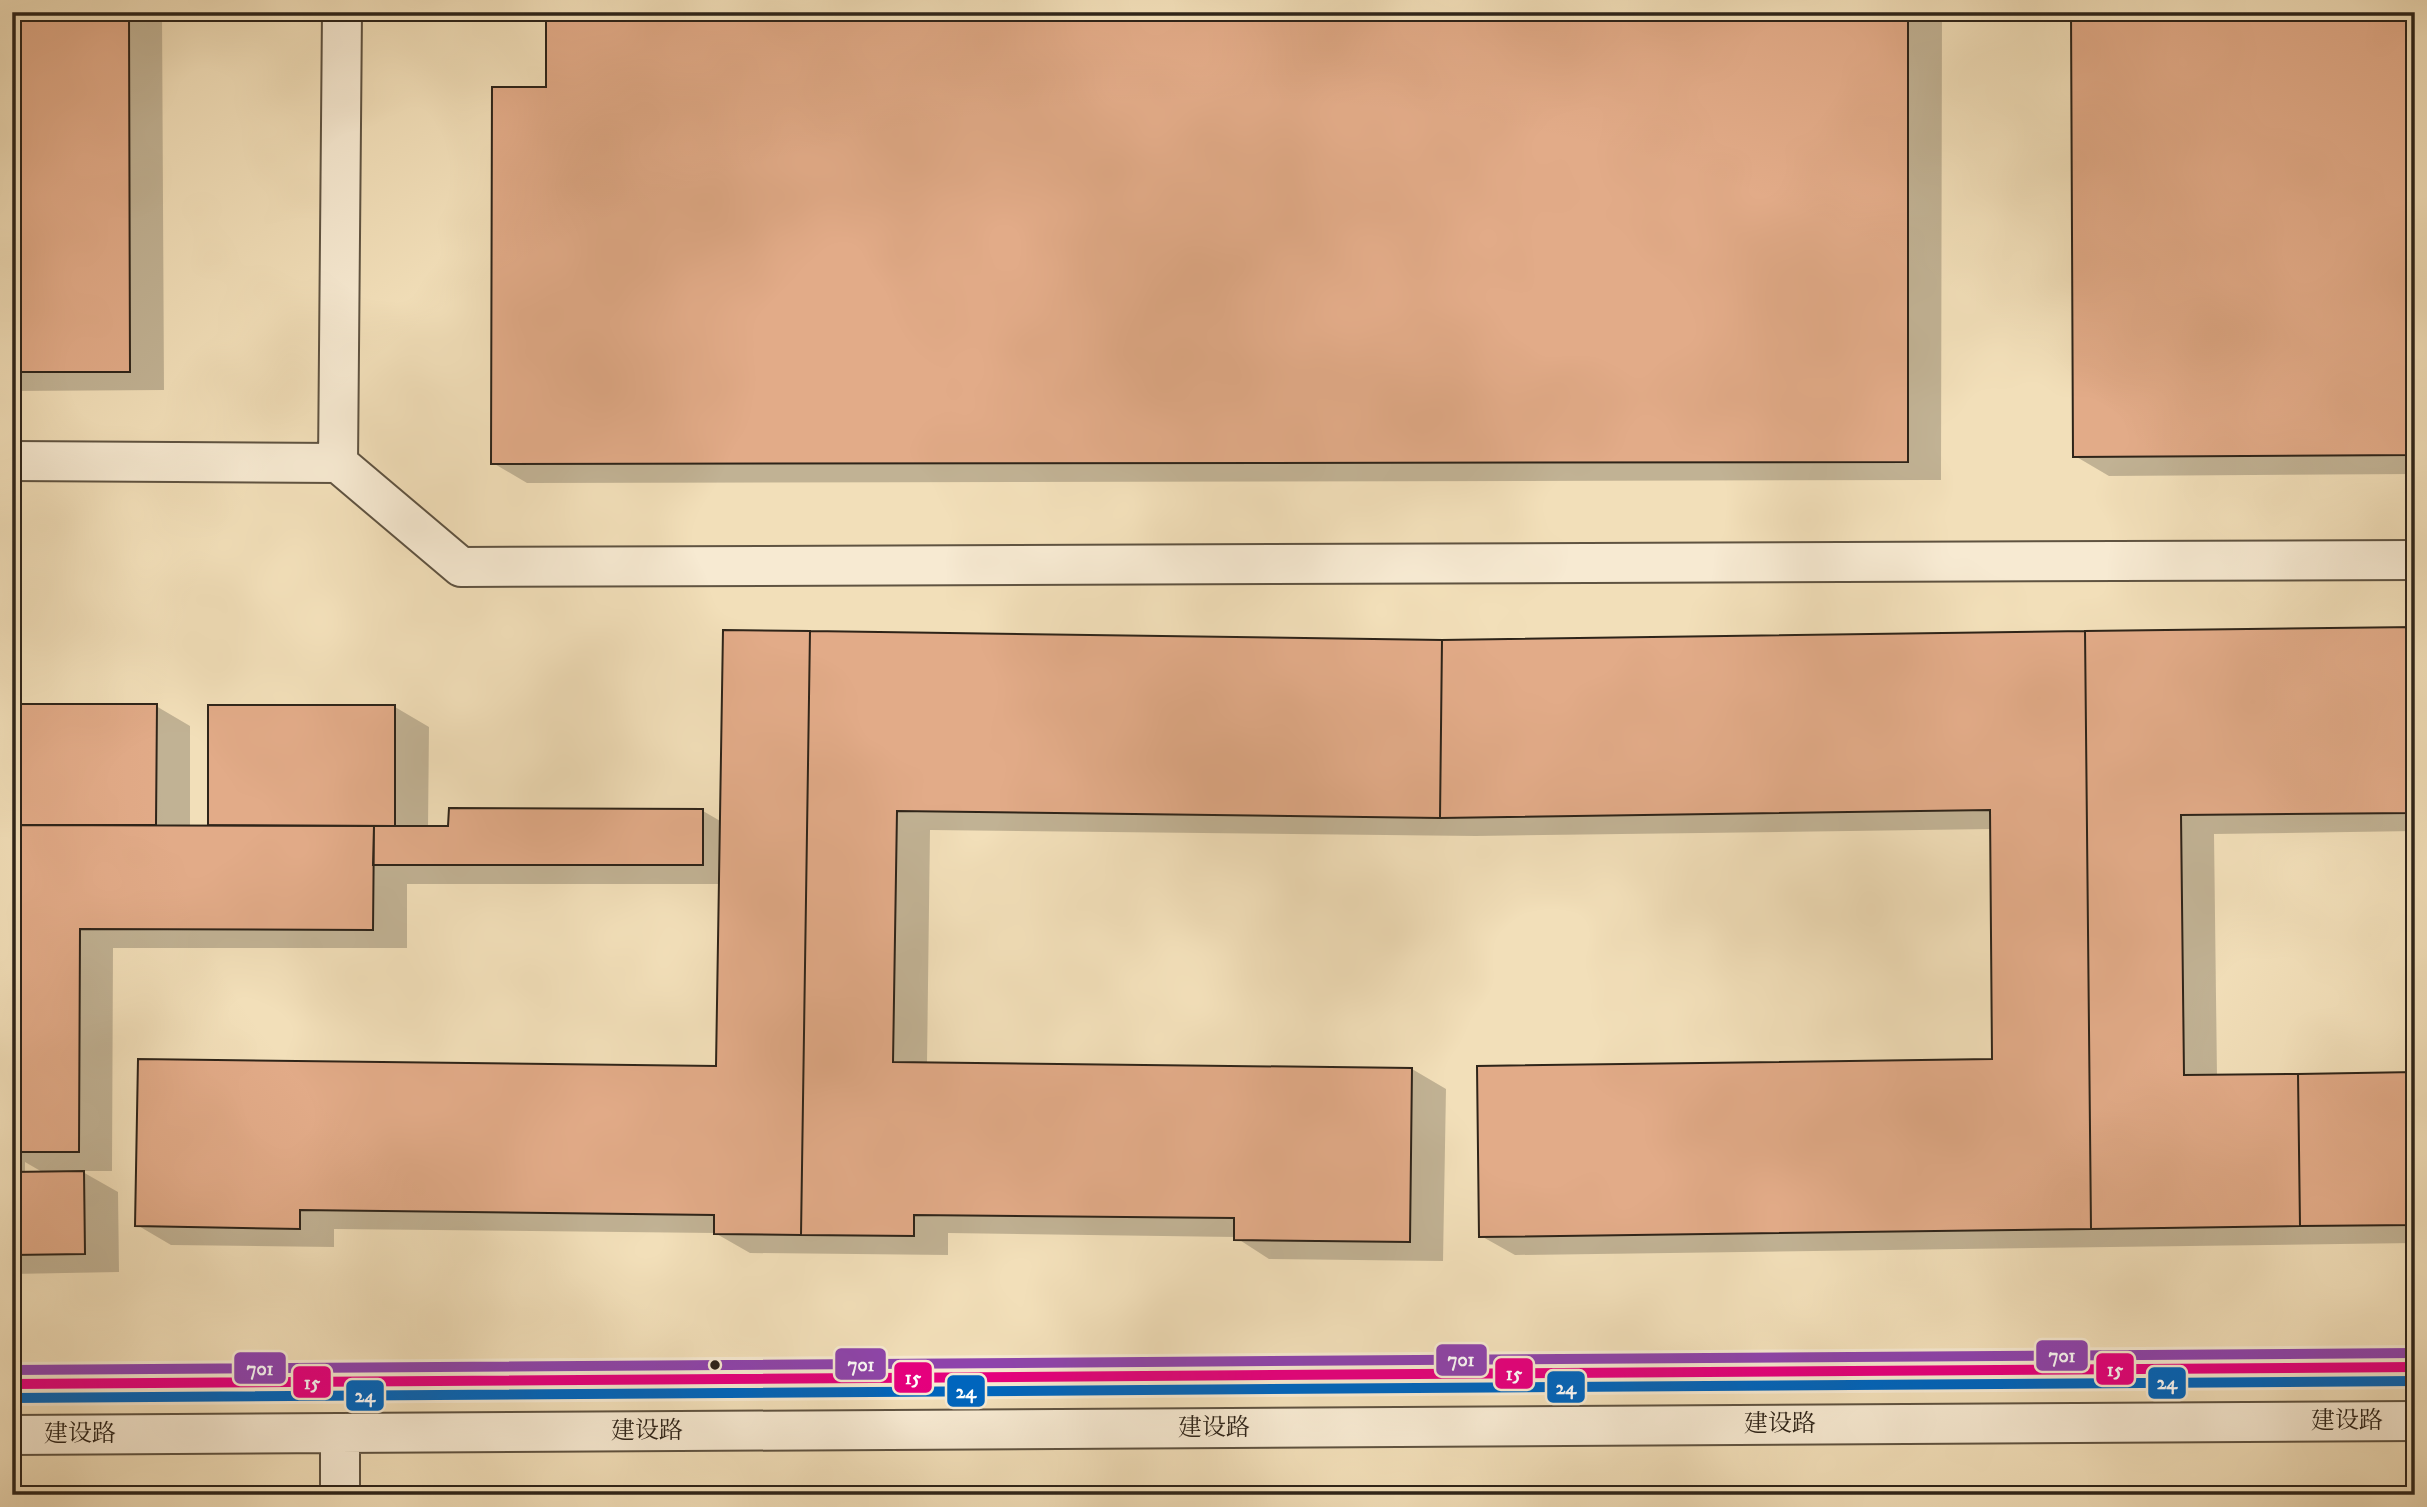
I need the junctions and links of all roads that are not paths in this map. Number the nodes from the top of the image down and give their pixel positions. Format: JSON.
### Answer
{"nodes":[{"id":1,"x":342,"y":12,"type":"edge"},
{"id":2,"x":12,"y":461,"type":"edge"},
{"id":3,"x":338,"y":463,"type":"junction"},
{"id":4,"x":2415,"y":560,"type":"edge"},
{"id":5,"x":2415,"y":1367,"type":"edge"},
{"id":6,"x":12,"y":1384,"type":"edge"},
{"id":7,"x":2415,"y":1421,"type":"edge"},
{"id":8,"x":340,"y":1433,"type":"junction"},
{"id":9,"x":12,"y":1435,"type":"edge"},
{"id":10,"x":340,"y":1495,"type":"edge"}],
"edges":[{"from":1,"to":3,"type":"street"},
{"from":2,"to":3,"type":"street"},
{"from":3,"to":4,"type":"street"},
{"from":5,"to":6,"type":"street","name":"建设路"},
{"from":7,"to":8,"type":"street","name":"建设路"},
{"from":8,"to":9,"type":"street","name":"建设路"},
{"from":8,"to":10,"type":"street"}]}
